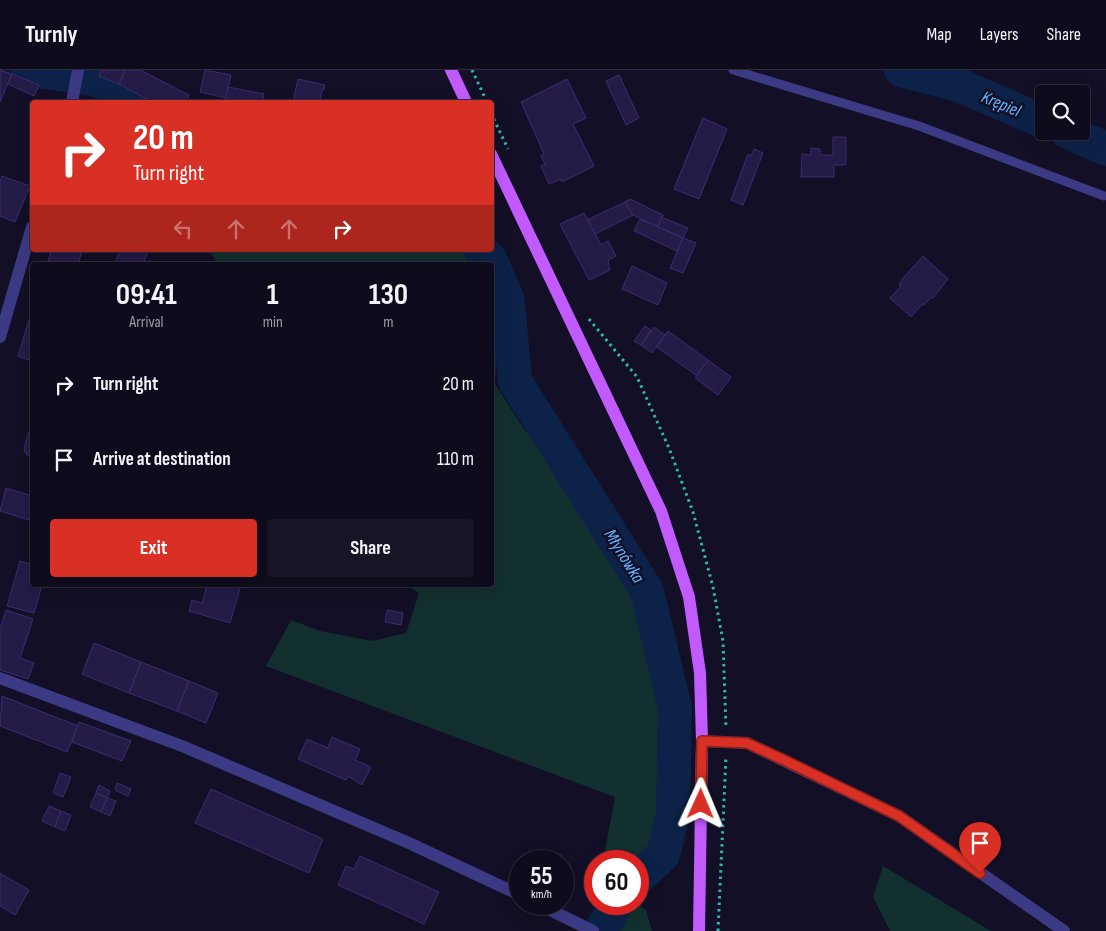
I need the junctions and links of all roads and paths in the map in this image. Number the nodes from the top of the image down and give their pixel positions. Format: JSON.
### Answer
{"nodes":[{"id":1,"x":78,"y":70,"type":"edge"},
{"id":2,"x":451,"y":70,"type":"edge"},
{"id":3,"x":472,"y":70,"type":"edge"},
{"id":4,"x":733,"y":70,"type":"edge"},
{"id":5,"x":73,"y":99,"type":"edge"},
{"id":6,"x":465,"y":100,"type":"edge"},
{"id":7,"x":486,"y":100,"type":"edge"},
{"id":8,"x":494,"y":160,"type":"edge"},
{"id":9,"x":1104,"y":196,"type":"dead end"},
{"id":10,"x":30,"y":234,"type":"edge"},
{"id":11,"x":0,"y":337,"type":"edge"},
{"id":12,"x":0,"y":678,"type":"edge"},
{"id":13,"x":702,"y":741,"type":"junction"},
{"id":14,"x":509,"y":890,"type":"edge"},
{"id":15,"x":561,"y":915,"type":"edge"},
{"id":16,"x":592,"y":930,"type":"edge"},
{"id":17,"x":699,"y":931,"type":"edge"},
{"id":18,"x":1064,"y":931,"type":"edge"}],
"edges":[{"from":1,"to":5,"type":"street"},
{"from":2,"to":6,"type":"main road"},
{"from":3,"to":7,"type":"path"},
{"from":4,"to":9,"type":"lane"},
{"from":8,"to":13,"type":"main road"},
{"from":10,"to":11,"type":"street"},
{"from":12,"to":14,"type":"street"},
{"from":13,"to":17,"type":"main road"},
{"from":13,"to":18,"type":"street"},
{"from":15,"to":16,"type":"street"}]}
